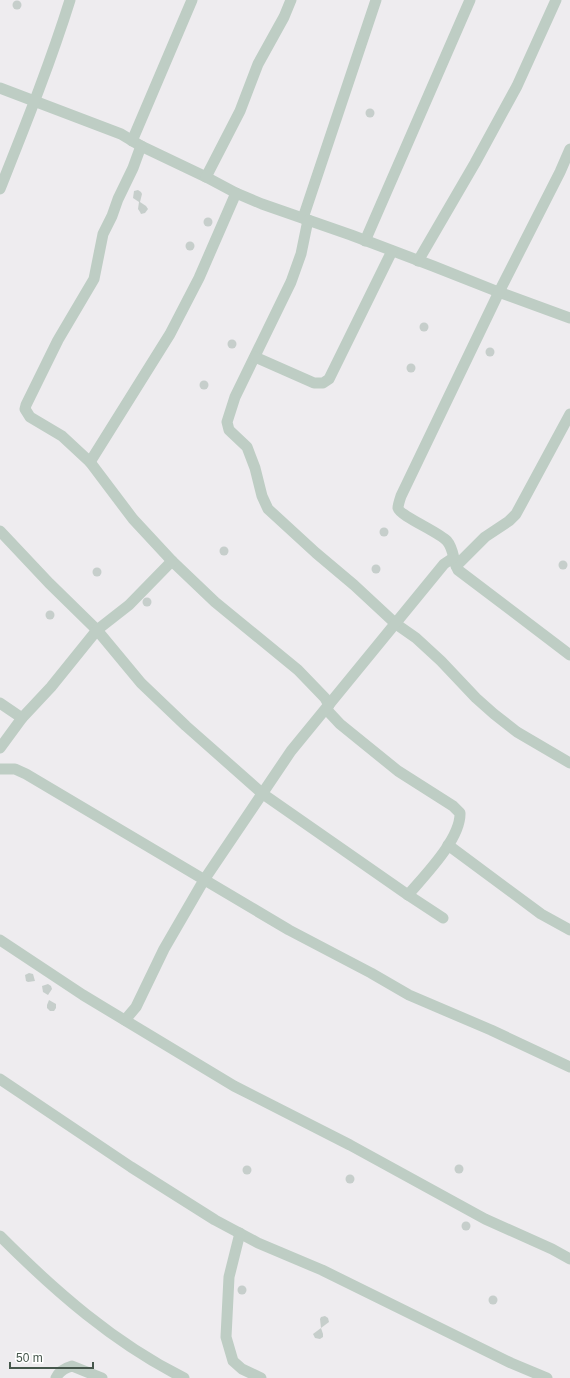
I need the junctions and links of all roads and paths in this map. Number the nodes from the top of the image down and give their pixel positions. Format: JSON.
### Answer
{"nodes":[{"id":1,"x":70,"y":0,"type":"edge"},
{"id":2,"x":192,"y":0,"type":"edge"},
{"id":3,"x":291,"y":0,"type":"edge"},
{"id":4,"x":376,"y":0,"type":"edge"},
{"id":5,"x":470,"y":0,"type":"edge"},
{"id":6,"x":556,"y":0,"type":"edge"},
{"id":7,"x":0,"y":88,"type":"edge"},
{"id":8,"x":35,"y":101,"type":"junction"},
{"id":9,"x":137,"y":144,"type":"junction"},
{"id":10,"x":570,"y":149,"type":"edge"},
{"id":11,"x":206,"y":177,"type":"junction"},
{"id":12,"x":0,"y":189,"type":"edge"},
{"id":13,"x":236,"y":193,"type":"junction"},
{"id":14,"x":306,"y":219,"type":"junction"},
{"id":15,"x":365,"y":241,"type":"junction"},
{"id":16,"x":392,"y":251,"type":"junction"},
{"id":17,"x":418,"y":261,"type":"junction"},
{"id":18,"x":499,"y":292,"type":"junction"},
{"id":19,"x":570,"y":318,"type":"edge"},
{"id":20,"x":255,"y":357,"type":"junction"},
{"id":21,"x":570,"y":414,"type":"edge"},
{"id":22,"x":90,"y":462,"type":"junction"},
{"id":23,"x":0,"y":531,"type":"edge"},
{"id":24,"x":172,"y":561,"type":"junction"},
{"id":25,"x":454,"y":562,"type":"junction"},
{"id":26,"x":396,"y":624,"type":"junction"},
{"id":27,"x":97,"y":630,"type":"junction"},
{"id":28,"x":570,"y":655,"type":"edge"},
{"id":29,"x":0,"y":703,"type":"edge"},
{"id":30,"x":327,"y":707,"type":"junction"},
{"id":31,"x":22,"y":718,"type":"junction"},
{"id":32,"x":0,"y":748,"type":"edge"},
{"id":33,"x":570,"y":763,"type":"edge"},
{"id":34,"x":0,"y":770,"type":"edge"},
{"id":35,"x":263,"y":794,"type":"junction"},
{"id":36,"x":448,"y":845,"type":"junction"},
{"id":37,"x":204,"y":880,"type":"junction"},
{"id":38,"x":408,"y":895,"type":"junction"},
{"id":39,"x":443,"y":918,"type":"dead end"},
{"id":40,"x":570,"y":930,"type":"edge"},
{"id":41,"x":0,"y":940,"type":"edge"},
{"id":42,"x":125,"y":1020,"type":"junction"},
{"id":43,"x":570,"y":1068,"type":"edge"},
{"id":44,"x":0,"y":1079,"type":"edge"},
{"id":45,"x":240,"y":1233,"type":"junction"},
{"id":46,"x":0,"y":1236,"type":"edge"},
{"id":47,"x":570,"y":1259,"type":"edge"},
{"id":48,"x":56,"y":1378,"type":"edge"},
{"id":49,"x":102,"y":1378,"type":"edge"},
{"id":50,"x":184,"y":1378,"type":"edge"},
{"id":51,"x":261,"y":1378,"type":"edge"},
{"id":52,"x":547,"y":1378,"type":"edge"}],
"edges":[{"from":1,"to":8,"type":"street"},
{"from":2,"to":9,"type":"street"},
{"from":3,"to":11,"type":"street"},
{"from":4,"to":14,"type":"street"},
{"from":5,"to":15,"type":"street"},
{"from":6,"to":17,"type":"street"},
{"from":7,"to":8,"type":"street"},
{"from":8,"to":9,"type":"street"},
{"from":8,"to":12,"type":"street"},
{"from":9,"to":11,"type":"street"},
{"from":9,"to":22,"type":"street"},
{"from":10,"to":18,"type":"street"},
{"from":11,"to":13,"type":"street"},
{"from":13,"to":14,"type":"street"},
{"from":13,"to":22,"type":"street"},
{"from":14,"to":15,"type":"street"},
{"from":14,"to":20,"type":"street"},
{"from":15,"to":16,"type":"street"},
{"from":16,"to":17,"type":"street"},
{"from":16,"to":20,"type":"street"},
{"from":17,"to":18,"type":"street"},
{"from":18,"to":19,"type":"street"},
{"from":18,"to":25,"type":"street"},
{"from":20,"to":26,"type":"street"},
{"from":21,"to":25,"type":"street"},
{"from":22,"to":24,"type":"street"},
{"from":23,"to":27,"type":"street"},
{"from":24,"to":27,"type":"street"},
{"from":24,"to":30,"type":"street"},
{"from":25,"to":26,"type":"street"},
{"from":25,"to":28,"type":"street"},
{"from":26,"to":30,"type":"street"},
{"from":26,"to":33,"type":"street"},
{"from":27,"to":31,"type":"street"},
{"from":27,"to":35,"type":"street"},
{"from":29,"to":31,"type":"street"},
{"from":30,"to":35,"type":"street"},
{"from":30,"to":36,"type":"street"},
{"from":31,"to":32,"type":"street"},
{"from":34,"to":37,"type":"street"},
{"from":35,"to":37,"type":"street"},
{"from":35,"to":38,"type":"street"},
{"from":36,"to":38,"type":"street"},
{"from":36,"to":40,"type":"street"},
{"from":37,"to":42,"type":"street"},
{"from":37,"to":43,"type":"street"},
{"from":38,"to":39,"type":"street"},
{"from":41,"to":42,"type":"street"},
{"from":42,"to":47,"type":"street"},
{"from":44,"to":45,"type":"street"},
{"from":45,"to":51,"type":"street"},
{"from":45,"to":52,"type":"street"},
{"from":46,"to":50,"type":"street"},
{"from":48,"to":49,"type":"street"}]}
